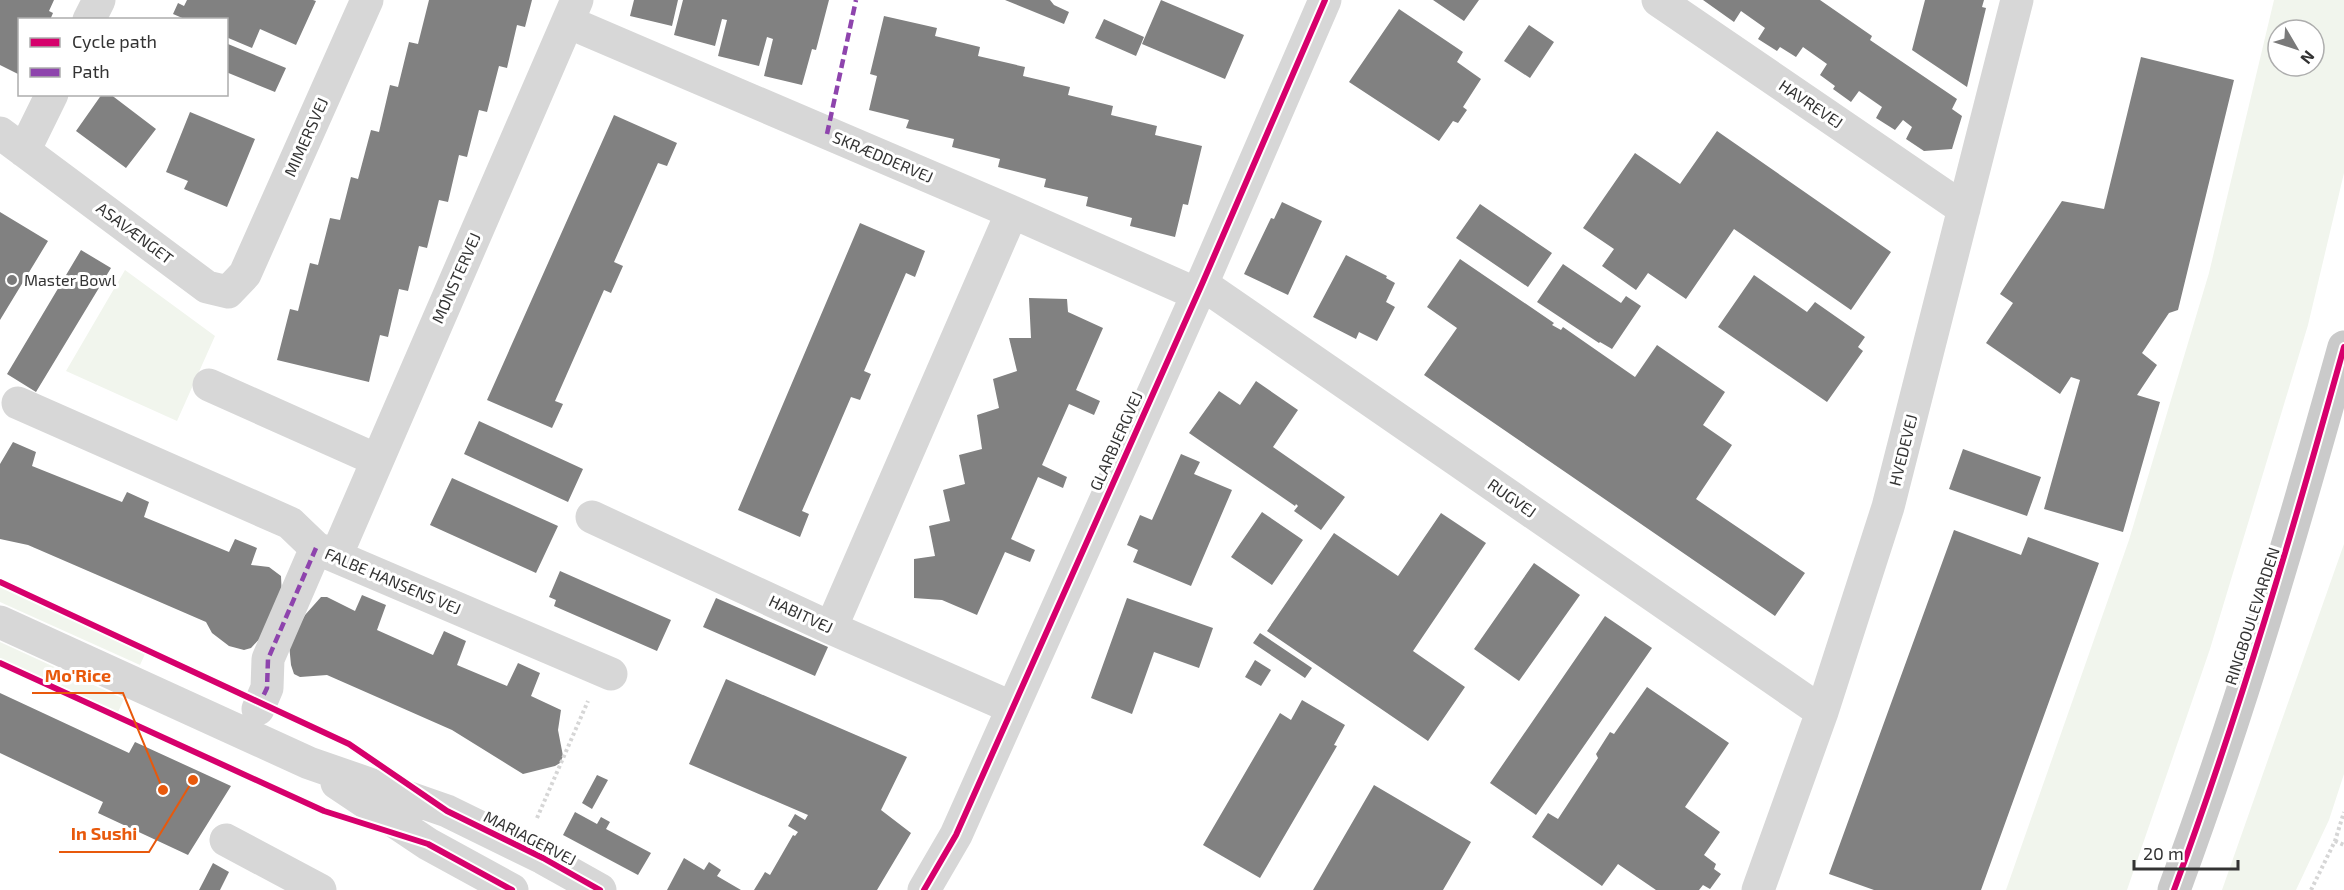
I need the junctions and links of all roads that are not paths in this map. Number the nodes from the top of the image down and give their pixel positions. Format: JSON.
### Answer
{"nodes":[{"id":1,"x":99,"y":0,"type":"edge"},
{"id":2,"x":367,"y":0,"type":"edge"},
{"id":3,"x":1325,"y":0,"type":"edge"},
{"id":4,"x":1658,"y":0,"type":"edge"},
{"id":5,"x":2017,"y":0,"type":"edge"},
{"id":6,"x":572,"y":11,"type":"edge"},
{"id":7,"x":90,"y":18,"type":"edge"},
{"id":8,"x":50,"y":96,"type":"edge"},
{"id":9,"x":12,"y":142,"type":"edge"},
{"id":10,"x":1964,"y":209,"type":"junction"},
{"id":11,"x":1012,"y":212,"type":"junction"},
{"id":12,"x":246,"y":274,"type":"joint"},
{"id":13,"x":1200,"y":289,"type":"junction"},
{"id":14,"x":2344,"y":347,"type":"edge"},
{"id":15,"x":209,"y":386,"type":"dead end"},
{"id":16,"x":18,"y":403,"type":"dead end"},
{"id":17,"x":377,"y":460,"type":"junction"},
{"id":18,"x":592,"y":517,"type":"dead end"},
{"id":19,"x":326,"y":552,"type":"junction"},
{"id":20,"x":0,"y":622,"type":"edge"},
{"id":21,"x":831,"y":628,"type":"junction"},
{"id":22,"x":606,"y":672,"type":"road end"},
{"id":23,"x":1011,"y":707,"type":"junction"},
{"id":24,"x":258,"y":708,"type":"dead end"},
{"id":25,"x":1822,"y":712,"type":"junction"},
{"id":26,"x":309,"y":763,"type":"junction"},
{"id":27,"x":226,"y":840,"type":"dead end"},
{"id":28,"x":543,"y":858,"type":"junction"},
{"id":29,"x":320,"y":890,"type":"edge"},
{"id":30,"x":512,"y":890,"type":"edge"},
{"id":31,"x":525,"y":890,"type":"edge"},
{"id":32,"x":600,"y":890,"type":"edge"},
{"id":33,"x":924,"y":890,"type":"edge"},
{"id":34,"x":1758,"y":890,"type":"edge"},
{"id":35,"x":2174,"y":890,"type":"edge"}],
"edges":[{"from":1,"to":7,"type":"street"},
{"from":2,"to":12,"type":"street","name":"MIMERSVEJ"},
{"from":3,"to":13,"type":"street","name":"GLARBJERGVEJ"},
{"from":4,"to":10,"type":"street","name":"HAVREVEJ"},
{"from":5,"to":10,"type":"street","name":"HVEDEVEJ"},
{"from":6,"to":11,"type":"street","name":"SKRÆDDERVEJ"},
{"from":6,"to":17,"type":"street","name":"MØNSTERVEJ"},
{"from":8,"to":9,"type":"street","name":"ASAVÆNGET"},
{"from":9,"to":12,"type":"street","name":"ASAVÆNGET"},
{"from":10,"to":25,"type":"street","name":"HVEDEVEJ"},
{"from":11,"to":13,"type":"street","name":"SKRÆDDERVEJ"},
{"from":11,"to":21,"type":"street"},
{"from":13,"to":23,"type":"street","name":"GLARBJERGVEJ"},
{"from":13,"to":25,"type":"street","name":"RUGVEJ"},
{"from":14,"to":35,"type":"main road","name":"RINGBOULEVARDEN"},
{"from":15,"to":17,"type":"street"},
{"from":16,"to":19,"type":"street","name":"FALBE HANSENS VEJ"},
{"from":17,"to":19,"type":"street","name":"MØNSTERVEJ"},
{"from":18,"to":21,"type":"street","name":"HABITVEJ"},
{"from":19,"to":22,"type":"street","name":"FALBE HANSENS VEJ"},
{"from":19,"to":24,"type":"street","name":"MØNSTERVEJ"},
{"from":20,"to":26,"type":"street","name":"MARIAGERVEJ"},
{"from":21,"to":23,"type":"street","name":"HABITVEJ"},
{"from":23,"to":33,"type":"street","name":"GLARBJERGVEJ"},
{"from":25,"to":34,"type":"street","name":"HVEDEVEJ"},
{"from":26,"to":28,"type":"street","name":"MARIAGERVEJ"},
{"from":26,"to":30,"type":"street","name":"MARIAGERVEJ"},
{"from":27,"to":29,"type":"street"},
{"from":28,"to":31,"type":"street"},
{"from":28,"to":32,"type":"street","name":"MARIAGERVEJ"}]}
